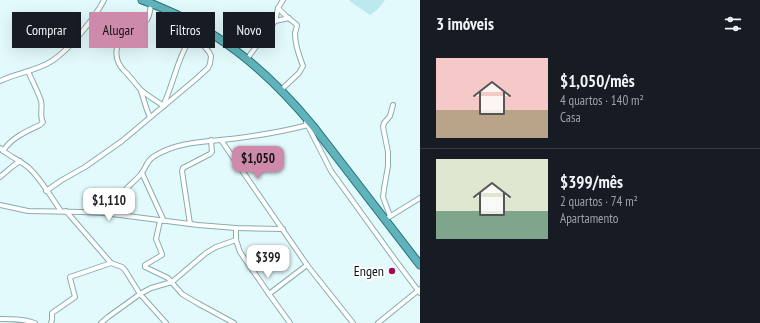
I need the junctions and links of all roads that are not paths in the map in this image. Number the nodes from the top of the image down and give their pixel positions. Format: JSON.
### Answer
{"nodes":[{"id":1,"x":104,"y":0,"type":"edge"},
{"id":2,"x":142,"y":0,"type":"edge"},
{"id":3,"x":283,"y":0,"type":"edge"},
{"id":4,"x":151,"y":3,"type":"junction"},
{"id":5,"x":278,"y":8,"type":"junction"},
{"id":6,"x":171,"y":12,"type":"edge"},
{"id":7,"x":288,"y":18,"type":"junction"},
{"id":8,"x":275,"y":21,"type":"joint"},
{"id":9,"x":215,"y":35,"type":"edge"},
{"id":10,"x":185,"y":48,"type":"edge"},
{"id":11,"x":206,"y":48,"type":"edge"},
{"id":12,"x":255,"y":48,"type":"edge"},
{"id":13,"x":247,"y":59,"type":"junction"},
{"id":14,"x":28,"y":71,"type":"junction"},
{"id":15,"x":0,"y":81,"type":"edge"},
{"id":16,"x":141,"y":90,"type":"junction"},
{"id":17,"x":281,"y":90,"type":"junction"},
{"id":18,"x":393,"y":105,"type":"dead end"},
{"id":19,"x":163,"y":106,"type":"junction"},
{"id":20,"x":302,"y":113,"type":"junction"},
{"id":21,"x":150,"y":117,"type":"junction"},
{"id":22,"x":308,"y":126,"type":"junction"},
{"id":23,"x":211,"y":140,"type":"junction"},
{"id":24,"x":221,"y":140,"type":"junction"},
{"id":25,"x":1,"y":149,"type":"edge"},
{"id":26,"x":20,"y":161,"type":"junction"},
{"id":27,"x":142,"y":173,"type":"junction"},
{"id":28,"x":0,"y":177,"type":"edge"},
{"id":29,"x":126,"y":189,"type":"dead end"},
{"id":30,"x":46,"y":191,"type":"junction"},
{"id":31,"x":420,"y":198,"type":"edge"},
{"id":32,"x":0,"y":204,"type":"edge"},
{"id":33,"x":63,"y":211,"type":"junction"},
{"id":34,"x":388,"y":218,"type":"junction"},
{"id":35,"x":162,"y":221,"type":"junction"},
{"id":36,"x":190,"y":224,"type":"junction"},
{"id":37,"x":236,"y":228,"type":"junction"},
{"id":38,"x":282,"y":229,"type":"junction"},
{"id":39,"x":236,"y":240,"type":"junction"},
{"id":40,"x":111,"y":263,"type":"junction"},
{"id":41,"x":307,"y":265,"type":"junction"},
{"id":42,"x":420,"y":265,"type":"edge"},
{"id":43,"x":172,"y":282,"type":"junction"},
{"id":44,"x":419,"y":291,"type":"edge"},
{"id":45,"x":140,"y":294,"type":"junction"},
{"id":46,"x":269,"y":294,"type":"junction"},
{"id":47,"x":0,"y":319,"type":"edge"},
{"id":48,"x":35,"y":323,"type":"edge"},
{"id":49,"x":50,"y":323,"type":"edge"},
{"id":50,"x":101,"y":323,"type":"edge"},
{"id":51,"x":166,"y":323,"type":"edge"},
{"id":52,"x":234,"y":323,"type":"edge"},
{"id":53,"x":290,"y":323,"type":"edge"},
{"id":54,"x":353,"y":323,"type":"edge"},
{"id":55,"x":378,"y":323,"type":"edge"}],
"edges":[{"from":1,"to":14,"type":"street"},
{"from":2,"to":4,"type":"highway"},
{"from":3,"to":5,"type":"street"},
{"from":4,"to":6,"type":"highway"},
{"from":4,"to":16,"type":"street"},
{"from":5,"to":7,"type":"street"},
{"from":5,"to":8,"type":"street"},
{"from":7,"to":8,"type":"street"},
{"from":7,"to":17,"type":"street"},
{"from":9,"to":13,"type":"highway"},
{"from":10,"to":19,"type":"street"},
{"from":11,"to":19,"type":"street"},
{"from":12,"to":13,"type":"street"},
{"from":13,"to":17,"type":"highway"},
{"from":14,"to":15,"type":"street"},
{"from":14,"to":25,"type":"street"},
{"from":16,"to":19,"type":"street"},
{"from":16,"to":21,"type":"street"},
{"from":17,"to":20,"type":"highway"},
{"from":18,"to":34,"type":"street"},
{"from":19,"to":21,"type":"street"},
{"from":20,"to":22,"type":"street"},
{"from":20,"to":34,"type":"highway"},
{"from":21,"to":30,"type":"street"},
{"from":22,"to":24,"type":"street"},
{"from":22,"to":44,"type":"street"},
{"from":23,"to":24,"type":"street"},
{"from":23,"to":27,"type":"street"},
{"from":23,"to":36,"type":"street"},
{"from":24,"to":38,"type":"street"},
{"from":25,"to":26,"type":"street"},
{"from":26,"to":28,"type":"street"},
{"from":26,"to":30,"type":"street"},
{"from":27,"to":29,"type":"street"},
{"from":27,"to":35,"type":"street"},
{"from":30,"to":33,"type":"street"},
{"from":31,"to":34,"type":"street"},
{"from":32,"to":33,"type":"street"},
{"from":33,"to":35,"type":"street"},
{"from":33,"to":40,"type":"street"},
{"from":34,"to":42,"type":"highway"},
{"from":35,"to":36,"type":"street"},
{"from":35,"to":43,"type":"street"},
{"from":36,"to":37,"type":"street"},
{"from":37,"to":38,"type":"street"},
{"from":37,"to":39,"type":"street"},
{"from":38,"to":41,"type":"street"},
{"from":39,"to":43,"type":"street"},
{"from":39,"to":46,"type":"street"},
{"from":40,"to":45,"type":"street"},
{"from":40,"to":49,"type":"street"},
{"from":41,"to":46,"type":"street"},
{"from":41,"to":54,"type":"street"},
{"from":43,"to":45,"type":"street"},
{"from":43,"to":52,"type":"street"},
{"from":44,"to":55,"type":"street"},
{"from":45,"to":50,"type":"street"},
{"from":45,"to":51,"type":"street"},
{"from":46,"to":53,"type":"street"},
{"from":47,"to":48,"type":"street"}]}
